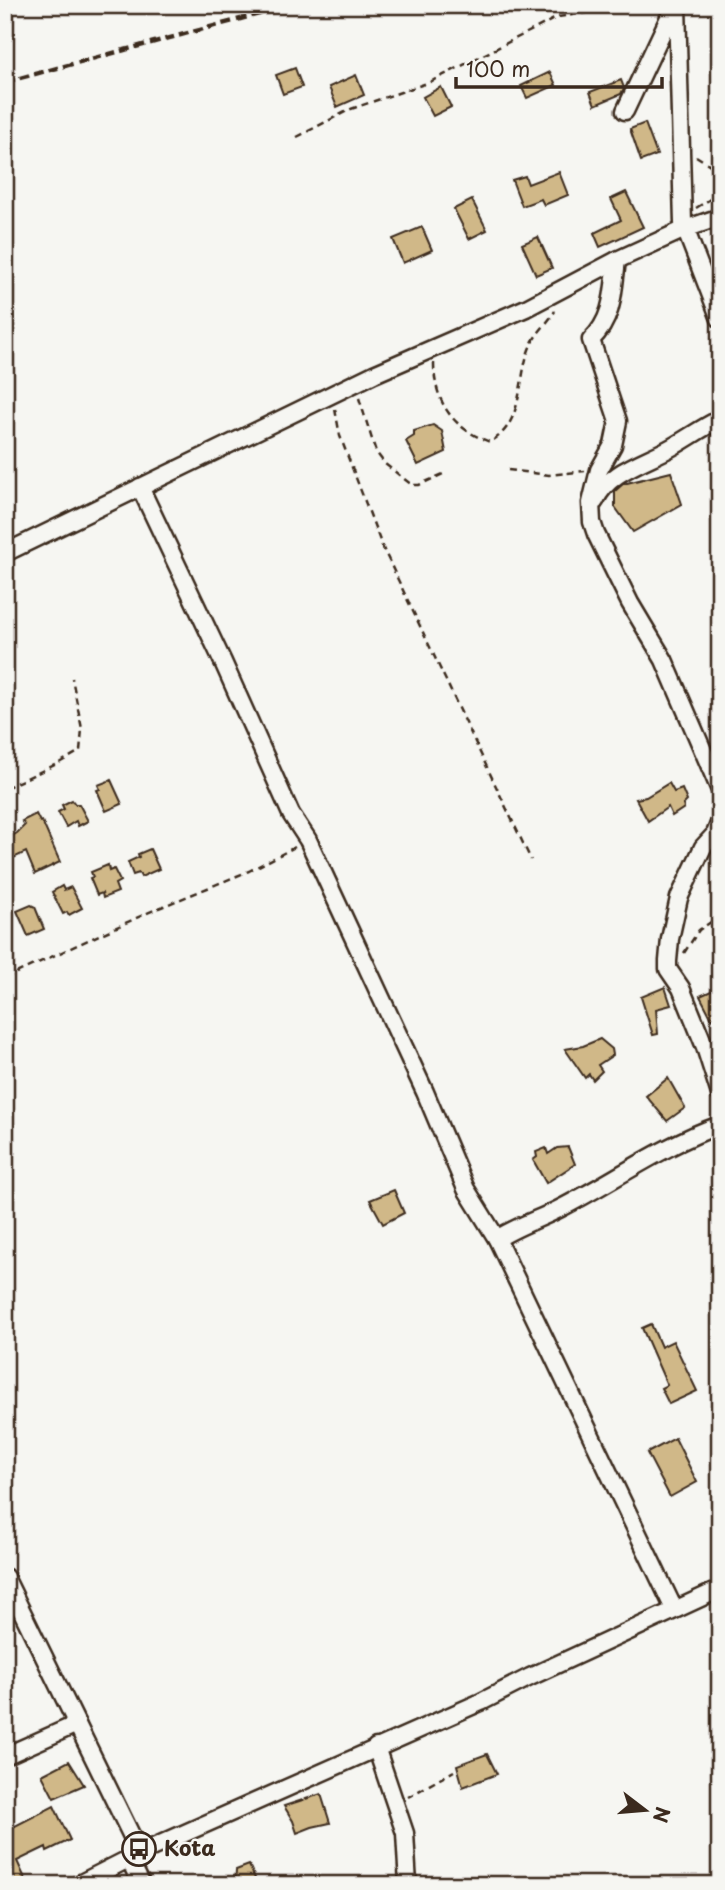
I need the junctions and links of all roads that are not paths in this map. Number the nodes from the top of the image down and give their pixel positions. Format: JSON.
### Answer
{"nodes":[{"id":1,"x":674,"y":8,"type":"edge"},
{"id":2,"x":625,"y":111,"type":"dead end"},
{"id":3,"x":720,"y":217,"type":"edge"},
{"id":4,"x":684,"y":223,"type":"junction"},
{"id":5,"x":617,"y":260,"type":"junction"},
{"id":6,"x":720,"y":319,"type":"edge"},
{"id":7,"x":720,"y":419,"type":"edge"},
{"id":8,"x":613,"y":445,"type":"junction"},
{"id":9,"x":622,"y":471,"type":"junction"},
{"id":10,"x":140,"y":487,"type":"junction"},
{"id":11,"x":590,"y":512,"type":"junction"},
{"id":12,"x":5,"y":552,"type":"edge"},
{"id":13,"x":720,"y":790,"type":"edge"},
{"id":14,"x":720,"y":821,"type":"edge"},
{"id":15,"x":720,"y":1094,"type":"edge"},
{"id":16,"x":720,"y":1125,"type":"edge"},
{"id":17,"x":497,"y":1239,"type":"junction"},
{"id":18,"x":5,"y":1577,"type":"edge"},
{"id":19,"x":720,"y":1589,"type":"edge"},
{"id":20,"x":674,"y":1609,"type":"junction"},
{"id":21,"x":77,"y":1724,"type":"junction"},
{"id":22,"x":376,"y":1747,"type":"junction"},
{"id":23,"x":5,"y":1756,"type":"edge"},
{"id":24,"x":134,"y":1856,"type":"junction"},
{"id":25,"x":77,"y":1885,"type":"edge"},
{"id":26,"x":142,"y":1885,"type":"edge"},
{"id":27,"x":408,"y":1885,"type":"edge"}],
"edges":[{"from":1,"to":2,"type":"street"},
{"from":1,"to":4,"type":"street"},
{"from":3,"to":4,"type":"street"},
{"from":4,"to":5,"type":"street"},
{"from":4,"to":6,"type":"street"},
{"from":5,"to":8,"type":"street"},
{"from":5,"to":10,"type":"street"},
{"from":7,"to":9,"type":"street"},
{"from":8,"to":9,"type":"street"},
{"from":8,"to":11,"type":"street"},
{"from":9,"to":11,"type":"street"},
{"from":10,"to":12,"type":"street"},
{"from":10,"to":17,"type":"street"},
{"from":11,"to":13,"type":"street"},
{"from":14,"to":15,"type":"street"},
{"from":16,"to":17,"type":"street"},
{"from":17,"to":20,"type":"street"},
{"from":18,"to":21,"type":"street"},
{"from":19,"to":20,"type":"street"},
{"from":20,"to":22,"type":"street"},
{"from":21,"to":23,"type":"street"},
{"from":21,"to":24,"type":"street"},
{"from":22,"to":24,"type":"street"},
{"from":22,"to":27,"type":"street"},
{"from":24,"to":25,"type":"street"},
{"from":24,"to":26,"type":"street"}]}
